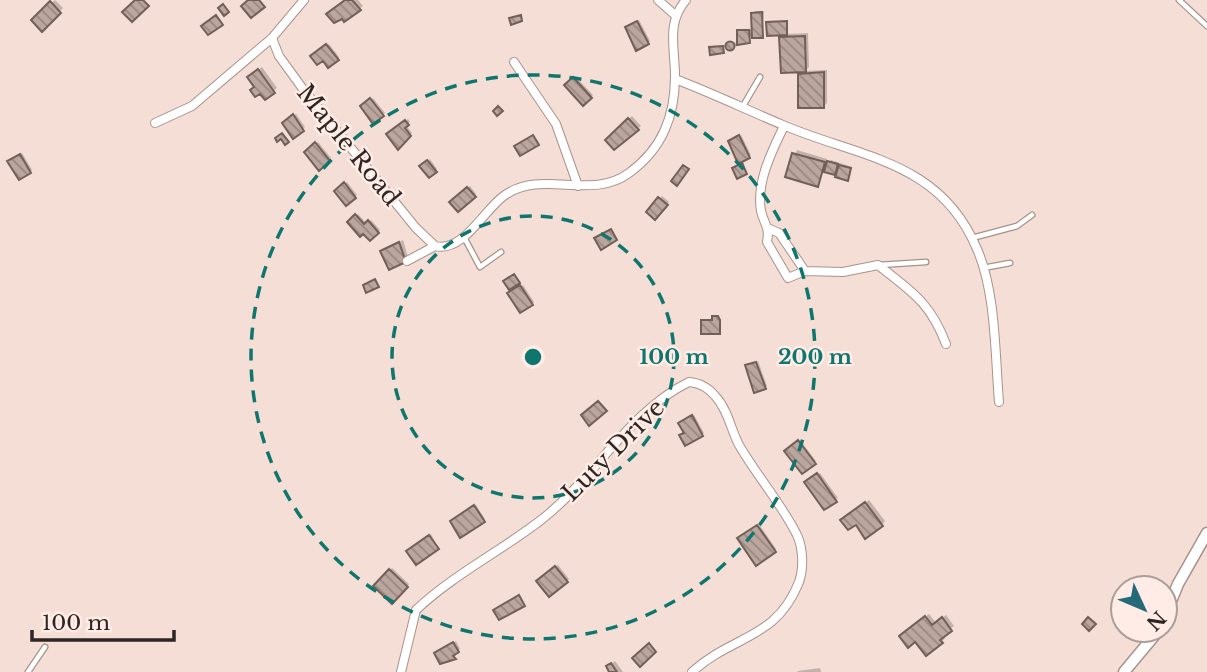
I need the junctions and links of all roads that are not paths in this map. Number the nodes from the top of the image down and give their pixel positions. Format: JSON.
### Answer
{"nodes":[{"id":1,"x":304,"y":0,"type":"edge"},
{"id":2,"x":658,"y":0,"type":"edge"},
{"id":3,"x":686,"y":0,"type":"edge"},
{"id":4,"x":1179,"y":0,"type":"edge"},
{"id":5,"x":675,"y":15,"type":"junction"},
{"id":6,"x":1207,"y":26,"type":"edge"},
{"id":7,"x":272,"y":38,"type":"junction"},
{"id":8,"x":514,"y":62,"type":"dead end"},
{"id":9,"x":760,"y":77,"type":"dead end"},
{"id":10,"x":675,"y":79,"type":"junction"},
{"id":11,"x":743,"y":106,"type":"junction"},
{"id":12,"x":155,"y":123,"type":"dead end"},
{"id":13,"x":784,"y":126,"type":"junction"},
{"id":14,"x":578,"y":186,"type":"junction"},
{"id":15,"x":1032,"y":215,"type":"dead end"},
{"id":16,"x":770,"y":229,"type":"junction"},
{"id":17,"x":463,"y":236,"type":"junction"},
{"id":18,"x":972,"y":239,"type":"junction"},
{"id":19,"x":435,"y":246,"type":"junction"},
{"id":20,"x":502,"y":252,"type":"dead end"},
{"id":21,"x":407,"y":261,"type":"dead end"},
{"id":22,"x":926,"y":262,"type":"dead end"},
{"id":23,"x":1010,"y":263,"type":"dead end"},
{"id":24,"x":878,"y":265,"type":"junction"},
{"id":25,"x":984,"y":268,"type":"junction"},
{"id":26,"x":805,"y":271,"type":"junction"},
{"id":27,"x":946,"y":344,"type":"dead end"},
{"id":28,"x":999,"y":402,"type":"dead end"},
{"id":29,"x":1207,"y":533,"type":"edge"},
{"id":30,"x":1179,"y":582,"type":"edge"},
{"id":31,"x":1147,"y":644,"type":"edge"},
{"id":32,"x":45,"y":647,"type":"dead end"},
{"id":33,"x":28,"y":672,"type":"edge"},
{"id":34,"x":401,"y":672,"type":"edge"},
{"id":35,"x":692,"y":672,"type":"edge"},
{"id":36,"x":1124,"y":672,"type":"edge"}],
"edges":[{"from":1,"to":7,"type":"street"},
{"from":2,"to":5,"type":"street"},
{"from":3,"to":5,"type":"street"},
{"from":4,"to":6,"type":"lane"},
{"from":5,"to":10,"type":"street"},
{"from":7,"to":12,"type":"street"},
{"from":7,"to":19,"type":"street","name":"Maple Road"},
{"from":8,"to":14,"type":"street"},
{"from":9,"to":11,"type":"lane"},
{"from":10,"to":11,"type":"street"},
{"from":10,"to":14,"type":"street"},
{"from":11,"to":13,"type":"street"},
{"from":13,"to":16,"type":"street"},
{"from":13,"to":18,"type":"street"},
{"from":14,"to":17,"type":"street"},
{"from":15,"to":18,"type":"lane"},
{"from":16,"to":26,"type":"street"},
{"from":16,"to":26,"type":"street"},
{"from":17,"to":19,"type":"street"},
{"from":17,"to":20,"type":"lane"},
{"from":18,"to":25,"type":"street"},
{"from":19,"to":21,"type":"street"},
{"from":22,"to":24,"type":"lane"},
{"from":23,"to":25,"type":"lane"},
{"from":24,"to":26,"type":"street"},
{"from":24,"to":27,"type":"street"},
{"from":25,"to":28,"type":"street"},
{"from":29,"to":30,"type":"street"},
{"from":31,"to":36,"type":"street"},
{"from":32,"to":33,"type":"lane"},
{"from":34,"to":35,"type":"street","name":"Luty Drive"}]}
